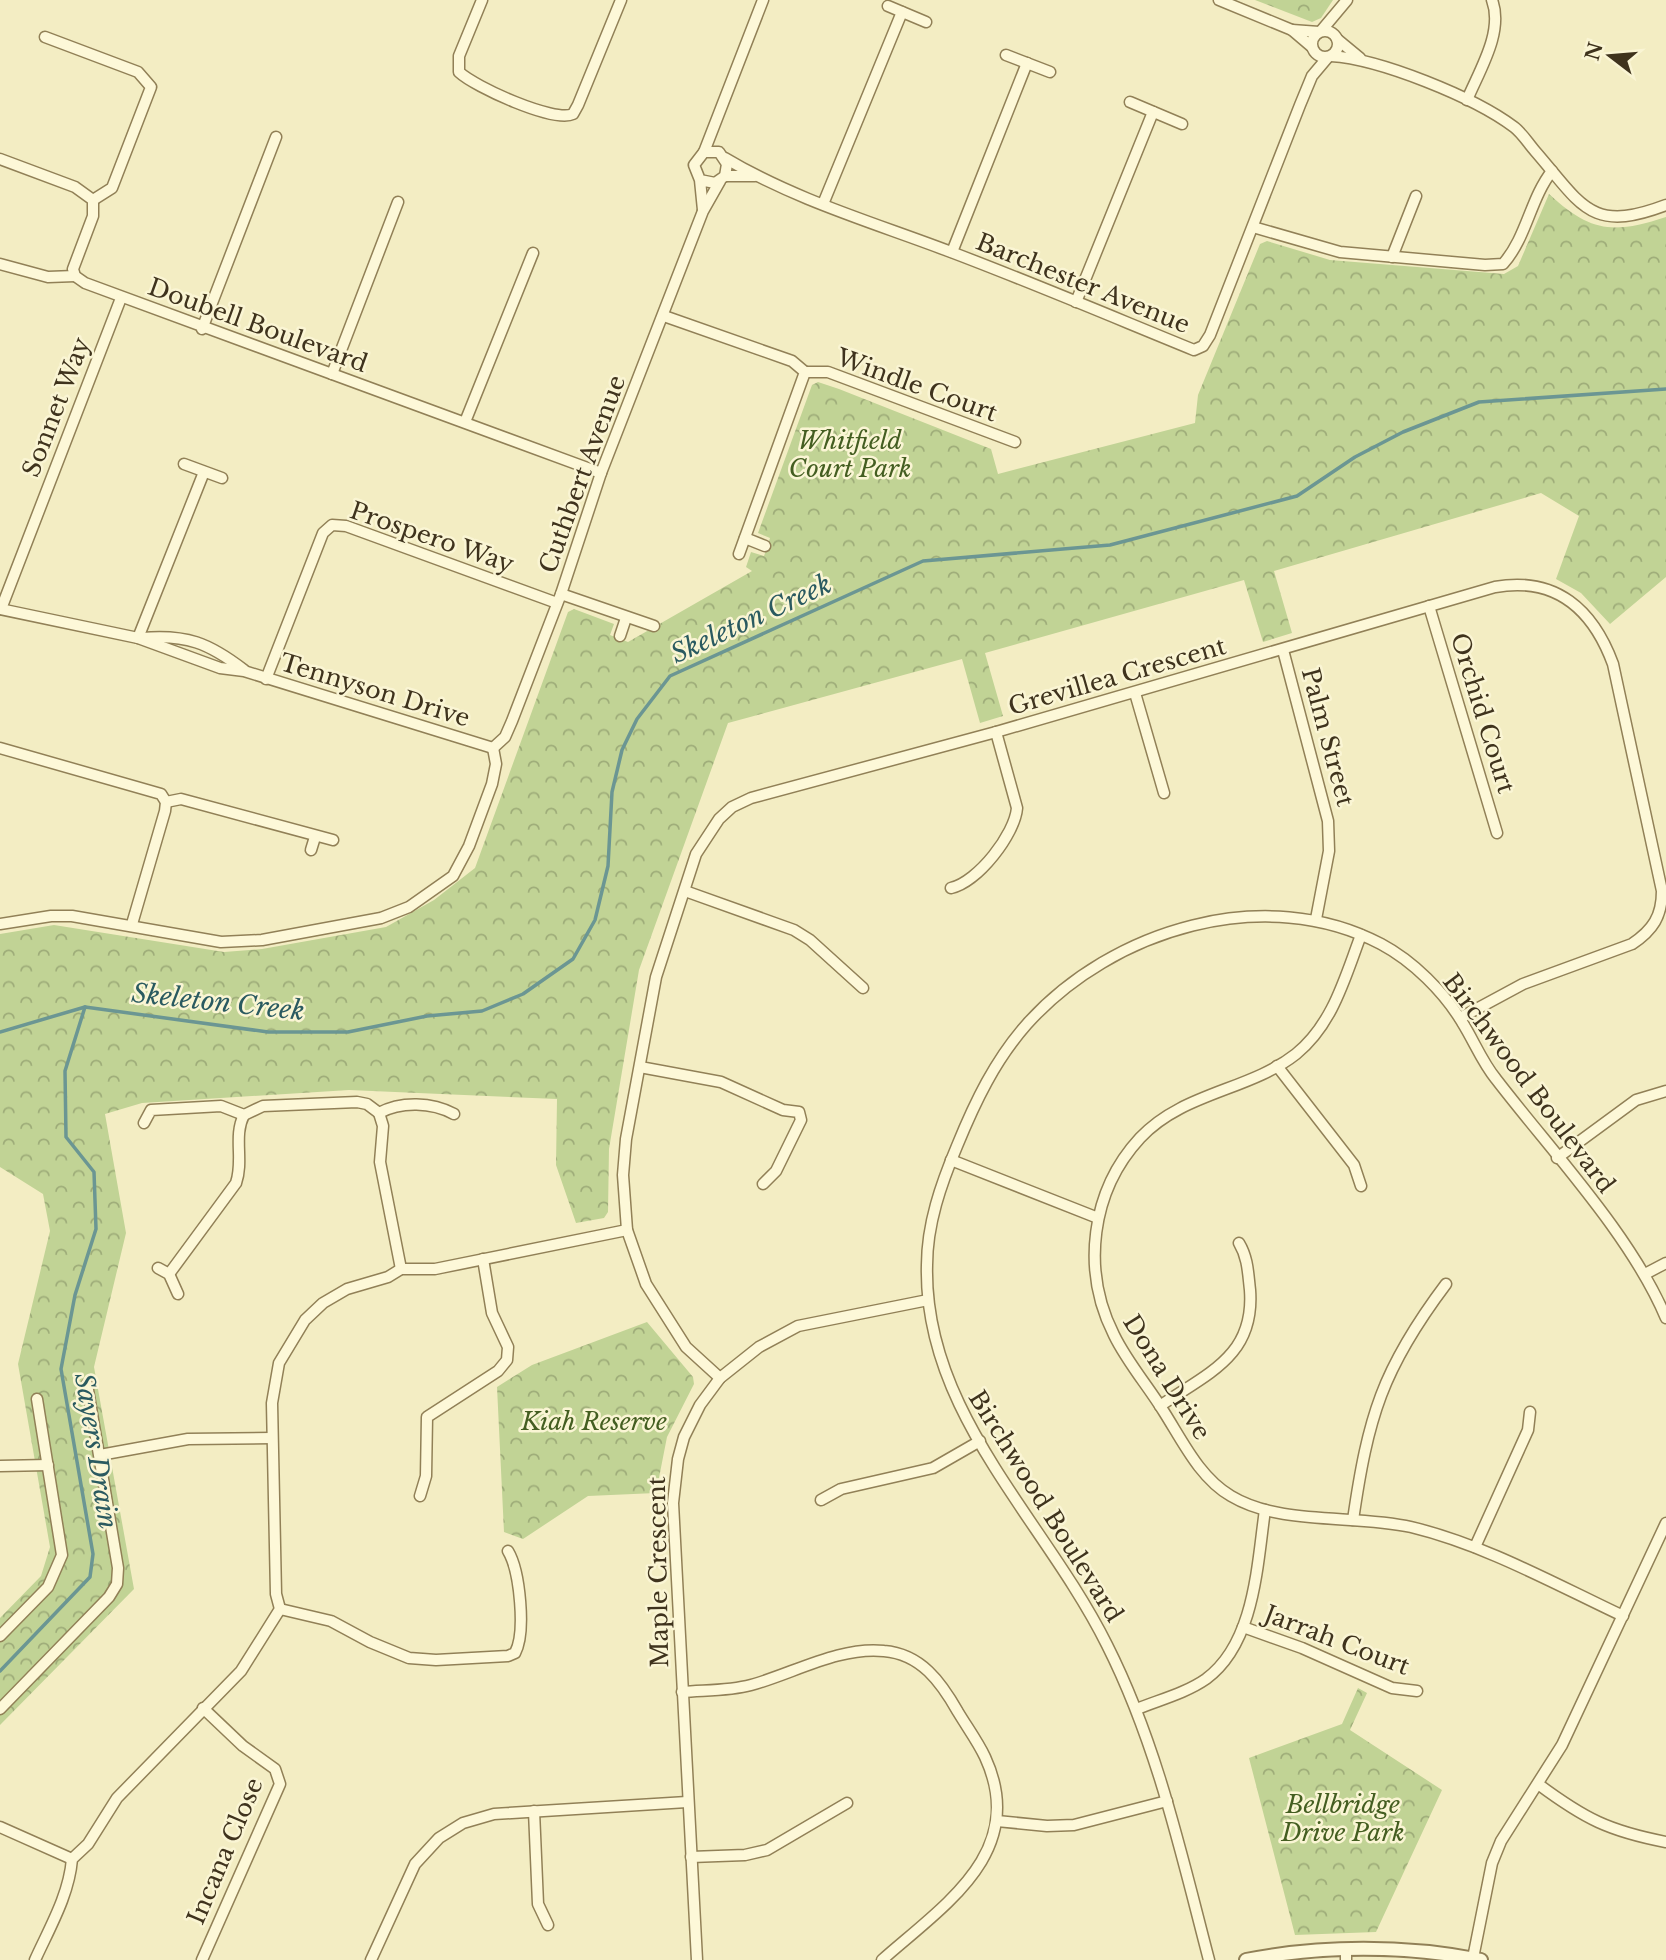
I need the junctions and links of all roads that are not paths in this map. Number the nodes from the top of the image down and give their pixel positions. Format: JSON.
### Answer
{"nodes":[{"id":1,"x":482,"y":0,"type":"edge"},
{"id":2,"x":621,"y":0,"type":"edge"},
{"id":3,"x":763,"y":0,"type":"edge"},
{"id":4,"x":1219,"y":0,"type":"edge"},
{"id":5,"x":1347,"y":0,"type":"edge"},
{"id":6,"x":1492,"y":0,"type":"edge"},
{"id":7,"x":888,"y":6,"type":"dead end"},
{"id":8,"x":1339,"y":11,"type":"junction"},
{"id":9,"x":902,"y":12,"type":"junction"},
{"id":10,"x":926,"y":22,"type":"dead end"},
{"id":11,"x":1292,"y":30,"type":"junction"},
{"id":12,"x":1320,"y":31,"type":"junction"},
{"id":13,"x":44,"y":37,"type":"dead end"},
{"id":14,"x":1336,"y":38,"type":"junction"},
{"id":15,"x":1312,"y":48,"type":"junction"},
{"id":16,"x":1006,"y":55,"type":"dead end"},
{"id":17,"x":1330,"y":56,"type":"junction"},
{"id":18,"x":1360,"y":58,"type":"junction"},
{"id":19,"x":1027,"y":63,"type":"junction"},
{"id":20,"x":1050,"y":72,"type":"dead end"},
{"id":21,"x":1312,"y":76,"type":"junction"},
{"id":22,"x":1467,"y":100,"type":"junction"},
{"id":23,"x":1130,"y":102,"type":"dead end"},
{"id":24,"x":1153,"y":112,"type":"junction"},
{"id":25,"x":717,"y":123,"type":"junction"},
{"id":26,"x":1182,"y":124,"type":"dead end"},
{"id":27,"x":276,"y":137,"type":"dead end"},
{"id":28,"x":704,"y":152,"type":"junction"},
{"id":29,"x":722,"y":155,"type":"junction"},
{"id":30,"x":0,"y":159,"type":"edge"},
{"id":31,"x":1552,"y":171,"type":"junction"},
{"id":32,"x":755,"y":176,"type":"junction"},
{"id":33,"x":722,"y":179,"type":"junction"},
{"id":34,"x":700,"y":180,"type":"junction"},
{"id":35,"x":1416,"y":196,"type":"dead end"},
{"id":36,"x":93,"y":200,"type":"junction"},
{"id":37,"x":398,"y":202,"type":"dead end"},
{"id":38,"x":823,"y":204,"type":"junction"},
{"id":39,"x":1666,"y":205,"type":"edge"},
{"id":40,"x":703,"y":211,"type":"junction"},
{"id":41,"x":1253,"y":227,"type":"junction"},
{"id":42,"x":952,"y":252,"type":"junction"},
{"id":43,"x":533,"y":253,"type":"dead end"},
{"id":44,"x":1391,"y":257,"type":"junction"},
{"id":45,"x":0,"y":264,"type":"edge"},
{"id":46,"x":75,"y":276,"type":"junction"},
{"id":47,"x":121,"y":298,"type":"junction"},
{"id":48,"x":1076,"y":302,"type":"junction"},
{"id":49,"x":664,"y":316,"type":"junction"},
{"id":50,"x":202,"y":329,"type":"junction"},
{"id":51,"x":804,"y":372,"type":"junction"},
{"id":52,"x":332,"y":374,"type":"junction"},
{"id":53,"x":464,"y":422,"type":"junction"},
{"id":54,"x":1015,"y":442,"type":"dead end"},
{"id":55,"x":184,"y":464,"type":"dead end"},
{"id":56,"x":204,"y":472,"type":"junction"},
{"id":57,"x":601,"y":472,"type":"junction"},
{"id":58,"x":222,"y":478,"type":"dead end"},
{"id":59,"x":745,"y":538,"type":"junction"},
{"id":60,"x":765,"y":546,"type":"dead end"},
{"id":61,"x":739,"y":554,"type":"dead end"},
{"id":62,"x":559,"y":598,"type":"junction"},
{"id":63,"x":1429,"y":606,"type":"junction"},
{"id":64,"x":0,"y":609,"type":"edge"},
{"id":65,"x":626,"y":618,"type":"junction"},
{"id":66,"x":654,"y":626,"type":"dead end"},
{"id":67,"x":620,"y":636,"type":"dead end"},
{"id":68,"x":138,"y":638,"type":"junction"},
{"id":69,"x":1283,"y":650,"type":"junction"},
{"id":70,"x":244,"y":671,"type":"junction"},
{"id":71,"x":265,"y":679,"type":"junction"},
{"id":72,"x":1135,"y":693,"type":"junction"},
{"id":73,"x":996,"y":732,"type":"junction"},
{"id":74,"x":0,"y":748,"type":"edge"},
{"id":75,"x":493,"y":748,"type":"junction"},
{"id":76,"x":1164,"y":793,"type":"dead end"},
{"id":77,"x":166,"y":802,"type":"junction"},
{"id":78,"x":1497,"y":833,"type":"dead end"},
{"id":79,"x":316,"y":837,"type":"junction"},
{"id":80,"x":334,"y":840,"type":"dead end"},
{"id":81,"x":311,"y":850,"type":"dead end"},
{"id":82,"x":951,"y":887,"type":"dead end"},
{"id":83,"x":685,"y":891,"type":"junction"},
{"id":84,"x":1316,"y":919,"type":"junction"},
{"id":85,"x":0,"y":923,"type":"edge"},
{"id":86,"x":132,"y":924,"type":"junction"},
{"id":87,"x":1361,"y":935,"type":"junction"},
{"id":88,"x":863,"y":988,"type":"dead end"},
{"id":89,"x":1460,"y":1018,"type":"junction"},
{"id":90,"x":1276,"y":1066,"type":"junction"},
{"id":91,"x":640,"y":1067,"type":"junction"},
{"id":92,"x":1666,"y":1091,"type":"edge"},
{"id":93,"x":379,"y":1113,"type":"junction"},
{"id":94,"x":454,"y":1114,"type":"dead end"},
{"id":95,"x":244,"y":1115,"type":"junction"},
{"id":96,"x":144,"y":1123,"type":"dead end"},
{"id":97,"x":1557,"y":1158,"type":"junction"},
{"id":98,"x":951,"y":1160,"type":"junction"},
{"id":99,"x":763,"y":1184,"type":"dead end"},
{"id":100,"x":1361,"y":1186,"type":"dead end"},
{"id":101,"x":1098,"y":1217,"type":"junction"},
{"id":102,"x":627,"y":1230,"type":"junction"},
{"id":103,"x":1239,"y":1243,"type":"dead end"},
{"id":104,"x":483,"y":1259,"type":"junction"},
{"id":105,"x":1666,"y":1263,"type":"edge"},
{"id":106,"x":158,"y":1268,"type":"dead end"},
{"id":107,"x":401,"y":1269,"type":"junction"},
{"id":108,"x":169,"y":1274,"type":"junction"},
{"id":109,"x":1645,"y":1274,"type":"junction"},
{"id":110,"x":1446,"y":1284,"type":"dead end"},
{"id":111,"x":178,"y":1294,"type":"dead end"},
{"id":112,"x":928,"y":1300,"type":"junction"},
{"id":113,"x":1666,"y":1318,"type":"edge"},
{"id":114,"x":720,"y":1378,"type":"junction"},
{"id":115,"x":87,"y":1384,"type":"dead end"},
{"id":116,"x":37,"y":1399,"type":"dead end"},
{"id":117,"x":1160,"y":1406,"type":"junction"},
{"id":118,"x":1530,"y":1412,"type":"dead end"},
{"id":119,"x":272,"y":1437,"type":"junction"},
{"id":120,"x":979,"y":1441,"type":"junction"},
{"id":121,"x":100,"y":1455,"type":"junction"},
{"id":122,"x":48,"y":1465,"type":"junction"},
{"id":123,"x":0,"y":1466,"type":"edge"},
{"id":124,"x":420,"y":1496,"type":"dead end"},
{"id":125,"x":821,"y":1500,"type":"dead end"},
{"id":126,"x":1265,"y":1510,"type":"junction"},
{"id":127,"x":1353,"y":1520,"type":"junction"},
{"id":128,"x":1666,"y":1523,"type":"edge"},
{"id":129,"x":1475,"y":1546,"type":"junction"},
{"id":130,"x":508,"y":1551,"type":"dead end"},
{"id":131,"x":279,"y":1609,"type":"junction"},
{"id":132,"x":1623,"y":1616,"type":"junction"},
{"id":133,"x":1243,"y":1627,"type":"junction"},
{"id":134,"x":0,"y":1636,"type":"edge"},
{"id":135,"x":1417,"y":1691,"type":"dead end"},
{"id":136,"x":682,"y":1692,"type":"junction"},
{"id":137,"x":203,"y":1708,"type":"junction"},
{"id":138,"x":0,"y":1709,"type":"edge"},
{"id":139,"x":1137,"y":1709,"type":"junction"},
{"id":140,"x":1538,"y":1784,"type":"junction"},
{"id":141,"x":687,"y":1801,"type":"junction"},
{"id":142,"x":1167,"y":1801,"type":"junction"},
{"id":143,"x":847,"y":1803,"type":"dead end"},
{"id":144,"x":534,"y":1811,"type":"junction"},
{"id":145,"x":997,"y":1821,"type":"junction"},
{"id":146,"x":0,"y":1827,"type":"edge"},
{"id":147,"x":1666,"y":1842,"type":"edge"},
{"id":148,"x":691,"y":1857,"type":"junction"},
{"id":149,"x":72,"y":1859,"type":"junction"},
{"id":150,"x":548,"y":1925,"type":"dead end"},
{"id":151,"x":1346,"y":1955,"type":"edge"},
{"id":152,"x":1477,"y":1959,"type":"edge"},
{"id":153,"x":35,"y":1960,"type":"edge"},
{"id":154,"x":202,"y":1960,"type":"edge"},
{"id":155,"x":371,"y":1960,"type":"edge"},
{"id":156,"x":696,"y":1960,"type":"edge"},
{"id":157,"x":883,"y":1960,"type":"edge"},
{"id":158,"x":1209,"y":1960,"type":"edge"},
{"id":159,"x":1246,"y":1960,"type":"edge"}],
"edges":[{"from":1,"to":2,"type":"street"},
{"from":3,"to":25,"type":"street"},
{"from":4,"to":11,"type":"street"},
{"from":5,"to":8,"type":"street"},
{"from":6,"to":22,"type":"street"},
{"from":7,"to":9,"type":"street"},
{"from":8,"to":12,"type":"street"},
{"from":8,"to":14,"type":"street"},
{"from":9,"to":10,"type":"street"},
{"from":9,"to":38,"type":"street"},
{"from":11,"to":12,"type":"street"},
{"from":11,"to":15,"type":"street"},
{"from":12,"to":14,"type":"street"},
{"from":12,"to":15,"type":"street"},
{"from":13,"to":36,"type":"street"},
{"from":14,"to":17,"type":"street"},
{"from":14,"to":18,"type":"street"},
{"from":15,"to":17,"type":"street"},
{"from":15,"to":21,"type":"street","name":"Barchester Avenue"},
{"from":16,"to":19,"type":"street"},
{"from":17,"to":18,"type":"street"},
{"from":17,"to":21,"type":"street","name":"Barchester Avenue"},
{"from":18,"to":22,"type":"street"},
{"from":19,"to":20,"type":"street"},
{"from":19,"to":42,"type":"street"},
{"from":21,"to":41,"type":"street","name":"Barchester Avenue"},
{"from":22,"to":31,"type":"street"},
{"from":23,"to":24,"type":"street"},
{"from":24,"to":26,"type":"street"},
{"from":24,"to":48,"type":"street"},
{"from":25,"to":28,"type":"street"},
{"from":25,"to":29,"type":"street"},
{"from":27,"to":50,"type":"street"},
{"from":28,"to":29,"type":"street"},
{"from":28,"to":34,"type":"street"},
{"from":29,"to":32,"type":"street","name":"Barchester Avenue"},
{"from":29,"to":33,"type":"street"},
{"from":30,"to":36,"type":"street"},
{"from":31,"to":39,"type":"street"},
{"from":31,"to":44,"type":"street"},
{"from":32,"to":33,"type":"street","name":"Barchester Avenue"},
{"from":32,"to":38,"type":"street","name":"Barchester Avenue"},
{"from":33,"to":34,"type":"street"},
{"from":33,"to":40,"type":"street","name":"Cuthbert Avenue"},
{"from":34,"to":40,"type":"street","name":"Cuthbert Avenue"},
{"from":35,"to":44,"type":"street"},
{"from":36,"to":46,"type":"street"},
{"from":37,"to":52,"type":"street"},
{"from":38,"to":42,"type":"street","name":"Barchester Avenue"},
{"from":40,"to":49,"type":"street","name":"Cuthbert Avenue"},
{"from":41,"to":44,"type":"street"},
{"from":41,"to":48,"type":"street","name":"Barchester Avenue"},
{"from":42,"to":48,"type":"street","name":"Barchester Avenue"},
{"from":43,"to":53,"type":"street"},
{"from":45,"to":46,"type":"street"},
{"from":46,"to":47,"type":"street","name":"Doubell Boulevard"},
{"from":47,"to":50,"type":"street","name":"Doubell Boulevard"},
{"from":47,"to":64,"type":"street","name":"Sonnet Way"},
{"from":49,"to":51,"type":"street"},
{"from":49,"to":57,"type":"street","name":"Cuthbert Avenue"},
{"from":50,"to":52,"type":"street","name":"Doubell Boulevard"},
{"from":51,"to":54,"type":"street","name":"Windle Court"},
{"from":51,"to":59,"type":"street"},
{"from":52,"to":53,"type":"street","name":"Doubell Boulevard"},
{"from":53,"to":57,"type":"street","name":"Doubell Boulevard"},
{"from":55,"to":56,"type":"street"},
{"from":56,"to":58,"type":"street"},
{"from":56,"to":68,"type":"street"},
{"from":57,"to":62,"type":"street","name":"Cuthbert Avenue"},
{"from":59,"to":60,"type":"street"},
{"from":59,"to":61,"type":"street"},
{"from":62,"to":65,"type":"street"},
{"from":62,"to":71,"type":"street","name":"Prospero Way"},
{"from":62,"to":75,"type":"street","name":"Cuthbert Avenue"},
{"from":63,"to":69,"type":"street","name":"Grevillea Crescent"},
{"from":63,"to":78,"type":"street","name":"Orchid Court"},
{"from":63,"to":89,"type":"street","name":"Grevillea Crescent"},
{"from":64,"to":68,"type":"street","name":"Tennyson Drive"},
{"from":65,"to":66,"type":"street"},
{"from":65,"to":67,"type":"street"},
{"from":68,"to":70,"type":"street","name":"Tennyson Drive"},
{"from":68,"to":70,"type":"street","name":"Tennyson Drive"},
{"from":69,"to":72,"type":"street","name":"Grevillea Crescent"},
{"from":69,"to":84,"type":"street","name":"Palm Street"},
{"from":70,"to":71,"type":"street","name":"Tennyson Drive"},
{"from":71,"to":75,"type":"street","name":"Tennyson Drive"},
{"from":72,"to":73,"type":"street","name":"Grevillea Crescent"},
{"from":72,"to":76,"type":"street"},
{"from":73,"to":82,"type":"street"},
{"from":73,"to":83,"type":"street","name":"Grevillea Crescent"},
{"from":74,"to":77,"type":"street"},
{"from":75,"to":86,"type":"street"},
{"from":77,"to":79,"type":"street"},
{"from":77,"to":86,"type":"street"},
{"from":79,"to":80,"type":"street"},
{"from":79,"to":81,"type":"street"},
{"from":83,"to":88,"type":"street"},
{"from":83,"to":91,"type":"street","name":"Grevillea Crescent"},
{"from":84,"to":87,"type":"street","name":"Birchwood Boulevard"},
{"from":84,"to":98,"type":"street","name":"Birchwood Boulevard"},
{"from":85,"to":86,"type":"street"},
{"from":87,"to":89,"type":"street","name":"Birchwood Boulevard"},
{"from":87,"to":90,"type":"street","name":"Dona Drive"},
{"from":89,"to":97,"type":"street","name":"Birchwood Boulevard"},
{"from":90,"to":100,"type":"street"},
{"from":90,"to":101,"type":"street","name":"Dona Drive"},
{"from":91,"to":99,"type":"street"},
{"from":91,"to":102,"type":"street","name":"Grevillea Crescent"},
{"from":92,"to":97,"type":"street"},
{"from":93,"to":94,"type":"street"},
{"from":93,"to":95,"type":"street"},
{"from":93,"to":107,"type":"street"},
{"from":95,"to":96,"type":"street"},
{"from":95,"to":108,"type":"street"},
{"from":97,"to":109,"type":"street","name":"Birchwood Boulevard"},
{"from":98,"to":101,"type":"street"},
{"from":98,"to":112,"type":"street","name":"Birchwood Boulevard"},
{"from":101,"to":117,"type":"street","name":"Dona Drive"},
{"from":102,"to":104,"type":"street"},
{"from":102,"to":114,"type":"street","name":"Grevillea Crescent"},
{"from":103,"to":117,"type":"street"},
{"from":104,"to":107,"type":"street"},
{"from":104,"to":124,"type":"street"},
{"from":105,"to":109,"type":"street"},
{"from":106,"to":108,"type":"street"},
{"from":107,"to":119,"type":"street"},
{"from":108,"to":111,"type":"street"},
{"from":109,"to":113,"type":"street","name":"Birchwood Boulevard"},
{"from":110,"to":127,"type":"street"},
{"from":112,"to":114,"type":"street","name":"Maple Crescent"},
{"from":112,"to":120,"type":"street","name":"Birchwood Boulevard"},
{"from":114,"to":136,"type":"street","name":"Maple Crescent"},
{"from":115,"to":121,"type":"street"},
{"from":116,"to":122,"type":"street"},
{"from":117,"to":126,"type":"street","name":"Dona Drive"},
{"from":118,"to":129,"type":"street"},
{"from":119,"to":121,"type":"street"},
{"from":119,"to":131,"type":"street"},
{"from":120,"to":125,"type":"street"},
{"from":120,"to":139,"type":"street","name":"Birchwood Boulevard"},
{"from":121,"to":138,"type":"street"},
{"from":122,"to":123,"type":"street"},
{"from":122,"to":134,"type":"street"},
{"from":126,"to":127,"type":"street","name":"Dona Drive"},
{"from":126,"to":133,"type":"street"},
{"from":127,"to":129,"type":"street","name":"Dona Drive"},
{"from":128,"to":132,"type":"street"},
{"from":129,"to":132,"type":"street","name":"Dona Drive"},
{"from":130,"to":131,"type":"street"},
{"from":131,"to":137,"type":"street"},
{"from":132,"to":140,"type":"street"},
{"from":133,"to":135,"type":"street","name":"Jarrah Court"},
{"from":133,"to":139,"type":"street"},
{"from":136,"to":141,"type":"street","name":"Maple Crescent"},
{"from":136,"to":145,"type":"street"},
{"from":137,"to":149,"type":"street"},
{"from":137,"to":154,"type":"street","name":"Incana Close"},
{"from":139,"to":142,"type":"street","name":"Birchwood Boulevard"},
{"from":140,"to":147,"type":"street"},
{"from":140,"to":152,"type":"street"},
{"from":141,"to":144,"type":"street"},
{"from":141,"to":148,"type":"street","name":"Maple Crescent"},
{"from":142,"to":145,"type":"street"},
{"from":142,"to":158,"type":"street","name":"Birchwood Boulevard"},
{"from":143,"to":148,"type":"street"},
{"from":144,"to":150,"type":"street"},
{"from":144,"to":155,"type":"street"},
{"from":145,"to":157,"type":"street"},
{"from":146,"to":149,"type":"street"},
{"from":148,"to":156,"type":"street","name":"Maple Crescent"},
{"from":149,"to":153,"type":"street"},
{"from":151,"to":152,"type":"street"},
{"from":151,"to":159,"type":"street"}]}
